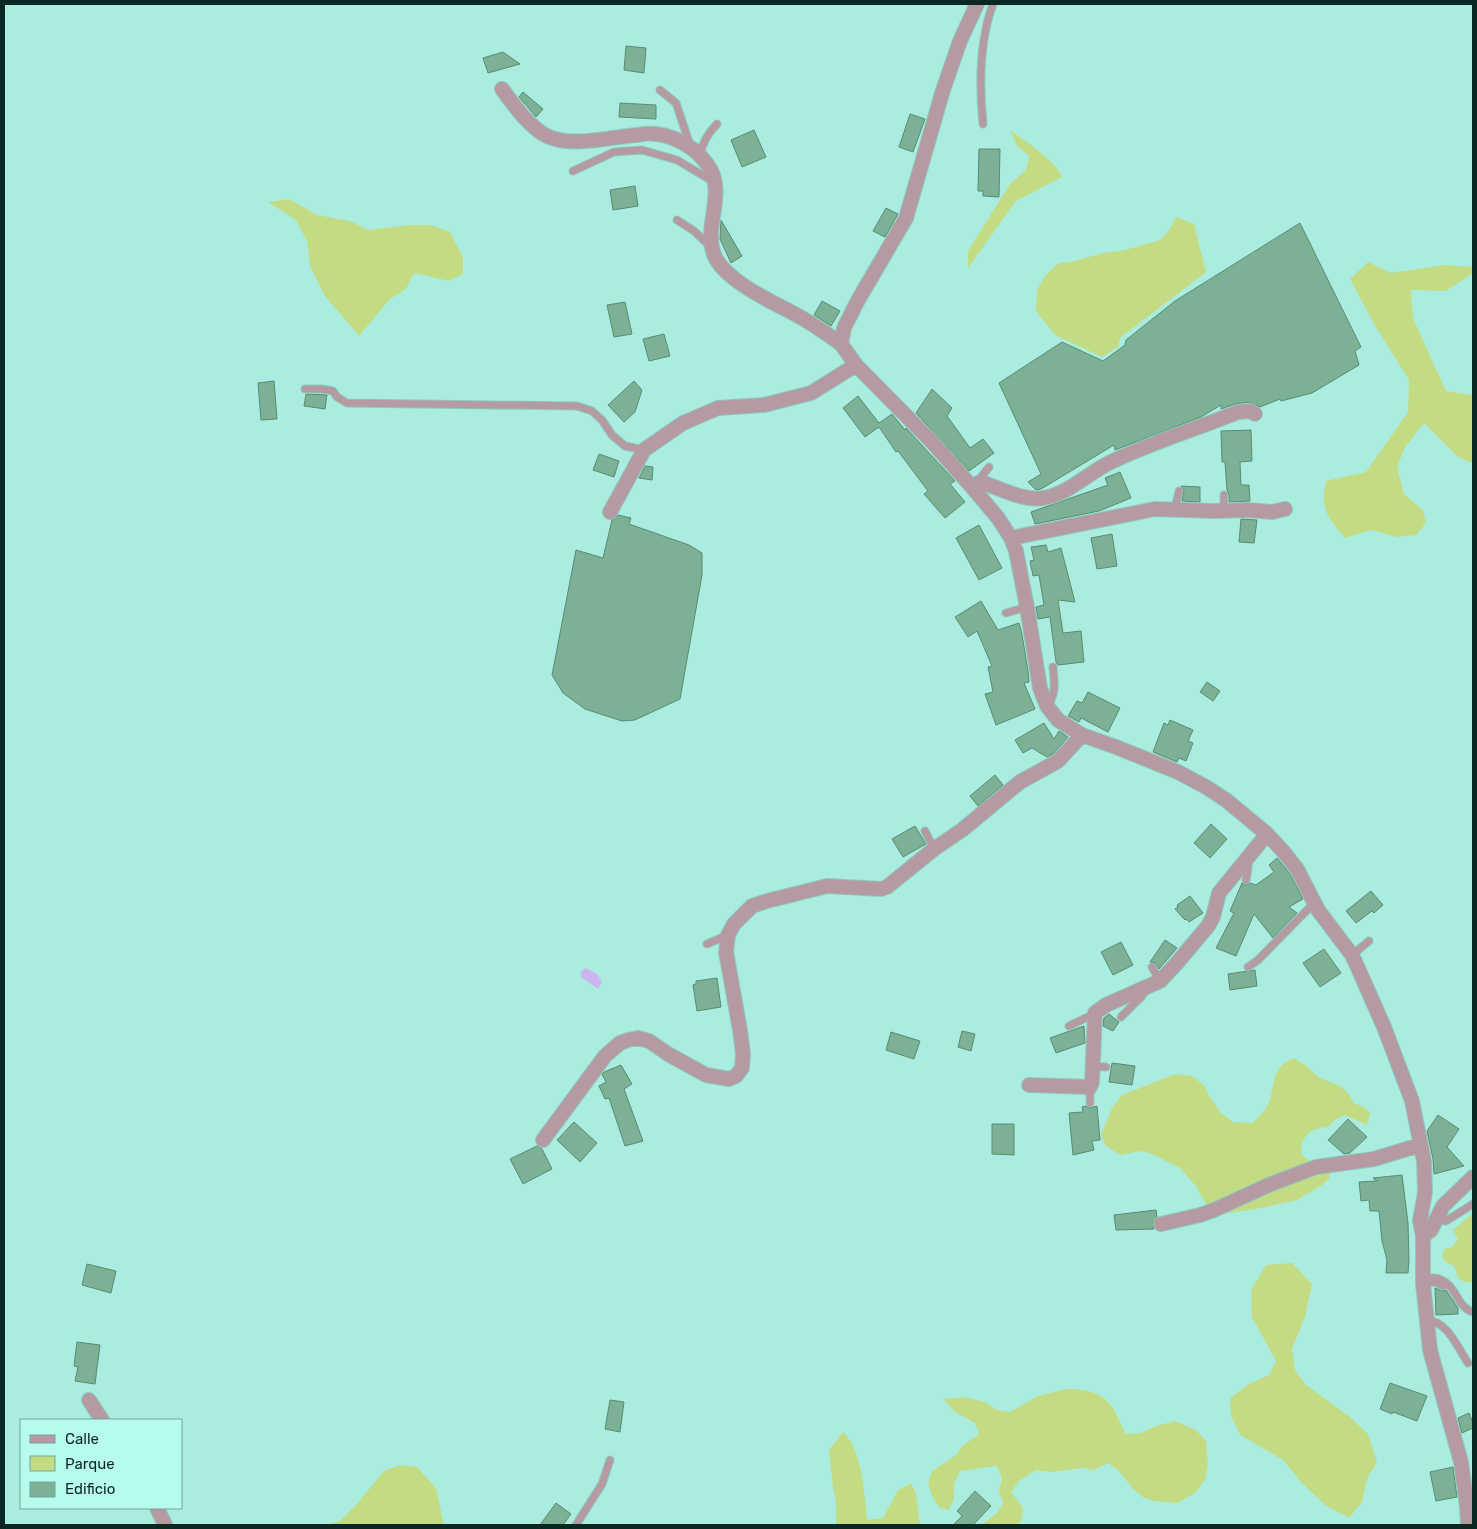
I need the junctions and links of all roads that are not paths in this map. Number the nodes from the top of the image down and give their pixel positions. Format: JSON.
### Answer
{"nodes":[{"id":1,"x":977,"y":4,"type":"edge"},
{"id":2,"x":993,"y":4,"type":"edge"},
{"id":3,"x":502,"y":90,"type":"dead end"},
{"id":4,"x":660,"y":90,"type":"dead end"},
{"id":5,"x":717,"y":124,"type":"dead end"},
{"id":6,"x":983,"y":124,"type":"dead end"},
{"id":7,"x":696,"y":151,"type":"junction"},
{"id":8,"x":573,"y":171,"type":"dead end"},
{"id":9,"x":715,"y":183,"type":"junction"},
{"id":10,"x":677,"y":220,"type":"dead end"},
{"id":11,"x":710,"y":247,"type":"junction"},
{"id":12,"x":841,"y":344,"type":"junction"},
{"id":13,"x":856,"y":365,"type":"junction"},
{"id":14,"x":306,"y":389,"type":"dead end"},
{"id":15,"x":1255,"y":414,"type":"dead end"},
{"id":16,"x":644,"y":450,"type":"junction"},
{"id":17,"x":990,"y":467,"type":"dead end"},
{"id":18,"x":976,"y":484,"type":"junction"},
{"id":19,"x":1179,"y":490,"type":"dead end"},
{"id":20,"x":1224,"y":495,"type":"dead end"},
{"id":21,"x":1175,"y":509,"type":"junction"},
{"id":22,"x":1224,"y":510,"type":"junction"},
{"id":23,"x":1285,"y":510,"type":"dead end"},
{"id":24,"x":610,"y":512,"type":"dead end"},
{"id":25,"x":1011,"y":538,"type":"junction"},
{"id":26,"x":1027,"y":607,"type":"junction"},
{"id":27,"x":1006,"y":613,"type":"dead end"},
{"id":28,"x":1053,"y":667,"type":"dead end"},
{"id":29,"x":1047,"y":706,"type":"junction"},
{"id":30,"x":1082,"y":735,"type":"junction"},
{"id":31,"x":925,"y":831,"type":"dead end"},
{"id":32,"x":1266,"y":834,"type":"junction"},
{"id":33,"x":934,"y":849,"type":"junction"},
{"id":34,"x":1248,"y":858,"type":"junction"},
{"id":35,"x":1246,"y":880,"type":"dead end"},
{"id":36,"x":1314,"y":903,"type":"junction"},
{"id":37,"x":728,"y":935,"type":"junction"},
{"id":38,"x":1369,"y":941,"type":"dead end"},
{"id":39,"x":707,"y":944,"type":"dead end"},
{"id":40,"x":1352,"y":955,"type":"junction"},
{"id":41,"x":1152,"y":967,"type":"dead end"},
{"id":42,"x":1248,"y":967,"type":"dead end"},
{"id":43,"x":1154,"y":984,"type":"junction"},
{"id":44,"x":1095,"y":1013,"type":"junction"},
{"id":45,"x":1121,"y":1017,"type":"dead end"},
{"id":46,"x":1069,"y":1026,"type":"dead end"},
{"id":47,"x":1029,"y":1085,"type":"dead end"},
{"id":48,"x":1090,"y":1087,"type":"junction"},
{"id":49,"x":1090,"y":1103,"type":"dead end"},
{"id":50,"x":543,"y":1140,"type":"dead end"},
{"id":51,"x":1420,"y":1145,"type":"junction"},
{"id":52,"x":1473,"y":1177,"type":"edge"},
{"id":53,"x":1473,"y":1204,"type":"edge"},
{"id":54,"x":1436,"y":1220,"type":"junction"},
{"id":55,"x":1161,"y":1224,"type":"dead end"},
{"id":56,"x":1423,"y":1236,"type":"junction"},
{"id":57,"x":1423,"y":1281,"type":"junction"},
{"id":58,"x":1443,"y":1286,"type":"dead end"},
{"id":59,"x":1473,"y":1312,"type":"edge"},
{"id":60,"x":1426,"y":1320,"type":"junction"},
{"id":61,"x":1468,"y":1363,"type":"dead end"},
{"id":62,"x":89,"y":1400,"type":"dead end"},
{"id":63,"x":101,"y":1419,"type":"edge"},
{"id":64,"x":610,"y":1460,"type":"dead end"},
{"id":65,"x":1470,"y":1507,"type":"edge"},
{"id":66,"x":157,"y":1509,"type":"edge"},
{"id":67,"x":165,"y":1525,"type":"edge"},
{"id":68,"x":576,"y":1525,"type":"edge"},
{"id":69,"x":1468,"y":1525,"type":"edge"}],
"edges":[{"from":1,"to":12,"type":"street"},
{"from":2,"to":6,"type":"lane"},
{"from":3,"to":7,"type":"street"},
{"from":4,"to":7,"type":"lane"},
{"from":5,"to":7,"type":"lane"},
{"from":7,"to":9,"type":"street"},
{"from":8,"to":9,"type":"lane"},
{"from":9,"to":11,"type":"street"},
{"from":10,"to":11,"type":"lane"},
{"from":11,"to":12,"type":"street"},
{"from":12,"to":13,"type":"street"},
{"from":13,"to":16,"type":"street"},
{"from":13,"to":18,"type":"street"},
{"from":14,"to":16,"type":"lane"},
{"from":15,"to":18,"type":"street"},
{"from":16,"to":24,"type":"street"},
{"from":17,"to":18,"type":"lane"},
{"from":18,"to":25,"type":"street"},
{"from":19,"to":21,"type":"lane"},
{"from":20,"to":22,"type":"lane"},
{"from":21,"to":22,"type":"street"},
{"from":21,"to":25,"type":"street"},
{"from":22,"to":23,"type":"street"},
{"from":25,"to":26,"type":"street"},
{"from":26,"to":27,"type":"lane"},
{"from":26,"to":29,"type":"street"},
{"from":28,"to":29,"type":"lane"},
{"from":29,"to":30,"type":"street"},
{"from":30,"to":32,"type":"street"},
{"from":30,"to":33,"type":"street"},
{"from":31,"to":33,"type":"lane"},
{"from":32,"to":34,"type":"street"},
{"from":32,"to":36,"type":"street"},
{"from":33,"to":37,"type":"street"},
{"from":34,"to":35,"type":"lane"},
{"from":34,"to":43,"type":"street"},
{"from":36,"to":40,"type":"street"},
{"from":36,"to":42,"type":"lane"},
{"from":37,"to":39,"type":"lane"},
{"from":37,"to":50,"type":"street"},
{"from":38,"to":40,"type":"lane"},
{"from":40,"to":51,"type":"street"},
{"from":41,"to":43,"type":"lane"},
{"from":43,"to":44,"type":"street"},
{"from":43,"to":45,"type":"lane"},
{"from":44,"to":46,"type":"lane"},
{"from":44,"to":48,"type":"street"},
{"from":47,"to":48,"type":"street"},
{"from":48,"to":49,"type":"lane"},
{"from":51,"to":55,"type":"street"},
{"from":51,"to":56,"type":"street"},
{"from":52,"to":54,"type":"street"},
{"from":53,"to":54,"type":"lane"},
{"from":54,"to":56,"type":"street"},
{"from":56,"to":57,"type":"street"},
{"from":57,"to":58,"type":"lane"},
{"from":57,"to":59,"type":"lane"},
{"from":57,"to":60,"type":"street"},
{"from":60,"to":61,"type":"lane"},
{"from":60,"to":65,"type":"street"},
{"from":62,"to":63,"type":"street"},
{"from":64,"to":68,"type":"lane"},
{"from":65,"to":69,"type":"street"},
{"from":66,"to":67,"type":"street"}]}
